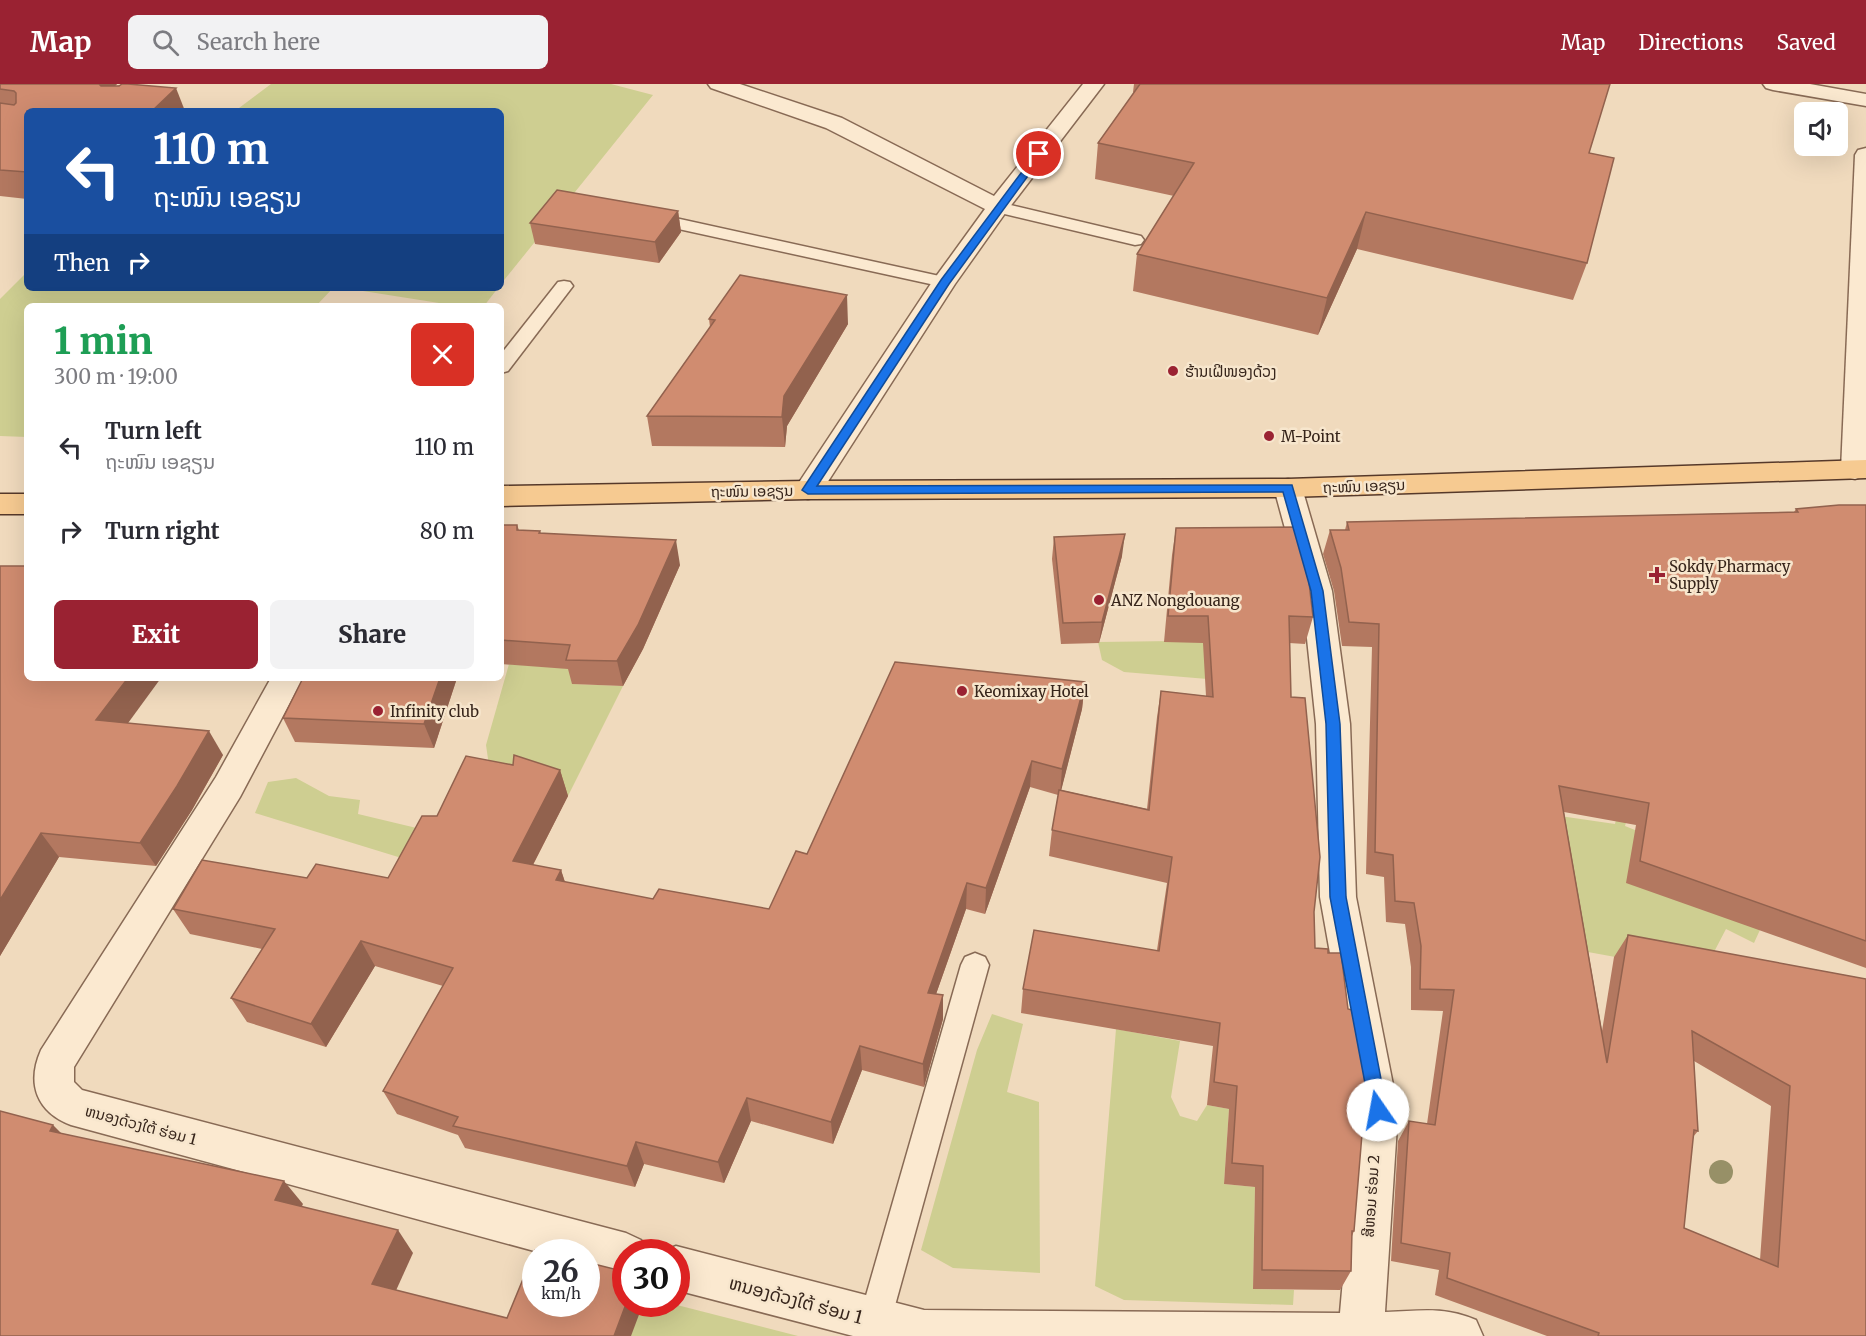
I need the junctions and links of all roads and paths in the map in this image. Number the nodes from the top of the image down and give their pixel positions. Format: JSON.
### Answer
{"nodes":[{"id":1,"x":718,"y":84,"type":"edge"},
{"id":2,"x":1094,"y":84,"type":"edge"},
{"id":3,"x":1773,"y":84,"type":"edge"},
{"id":4,"x":1857,"y":84,"type":"edge"},
{"id":5,"x":1866,"y":99,"type":"edge"},
{"id":6,"x":1866,"y":155,"type":"edge"},
{"id":7,"x":998,"y":207,"type":"junction"},
{"id":8,"x":631,"y":214,"type":"edge"},
{"id":9,"x":1135,"y":240,"type":"dead end"},
{"id":10,"x":944,"y":282,"type":"junction"},
{"id":11,"x":564,"y":286,"type":"dead end"},
{"id":12,"x":504,"y":362,"type":"edge"},
{"id":13,"x":1861,"y":469,"type":"edge"},
{"id":14,"x":1288,"y":488,"type":"junction"},
{"id":15,"x":808,"y":490,"type":"junction"},
{"id":16,"x":504,"y":496,"type":"edge"},
{"id":17,"x":0,"y":504,"type":"edge"},
{"id":18,"x":24,"y":504,"type":"edge"},
{"id":19,"x":285,"y":681,"type":"edge"},
{"id":20,"x":975,"y":965,"type":"dead end"},
{"id":21,"x":612,"y":1251,"type":"edge"},
{"id":22,"x":690,"y":1272,"type":"edge"},
{"id":23,"x":875,"y":1320,"type":"junction"},
{"id":24,"x":1348,"y":1336,"type":"edge"},
{"id":25,"x":1362,"y":1336,"type":"edge"},
{"id":26,"x":1460,"y":1336,"type":"edge"}],
"edges":[{"from":1,"to":7,"type":"street"},
{"from":2,"to":7,"type":"street"},
{"from":3,"to":5,"type":"street"},
{"from":4,"to":5,"type":"street"},
{"from":6,"to":13,"type":"street"},
{"from":7,"to":9,"type":"lane"},
{"from":7,"to":10,"type":"street"},
{"from":8,"to":10,"type":"lane"},
{"from":10,"to":15,"type":"street"},
{"from":11,"to":12,"type":"lane"},
{"from":13,"to":14,"type":"main road","name":"ຖະໜົນ ເອຊຽນ"},
{"from":14,"to":15,"type":"main road","name":"ຖະໜົນ ເອຊຽນ"},
{"from":14,"to":25,"type":"street","name":"ສີຫອມ ຮ່ອມ 2"},
{"from":15,"to":16,"type":"main road","name":"ຖະໜົນ ເອຊຽນ"},
{"from":17,"to":18,"type":"main road"},
{"from":19,"to":21,"type":"street","name":"ຫນອງດ້ວງໃຕ້ ຮ່ອມ 1"},
{"from":20,"to":23,"type":"lane"},
{"from":22,"to":23,"type":"street","name":"ຫນອງດ້ວງໃຕ້ ຮ່ອມ 1"},
{"from":23,"to":24,"type":"street","name":"ຫນອງດ້ວງໃຕ້ ຮ່ອມ 1"},
{"from":25,"to":26,"type":"street","name":"ສີຫອມ ຮ່ອມ 2"}]}
